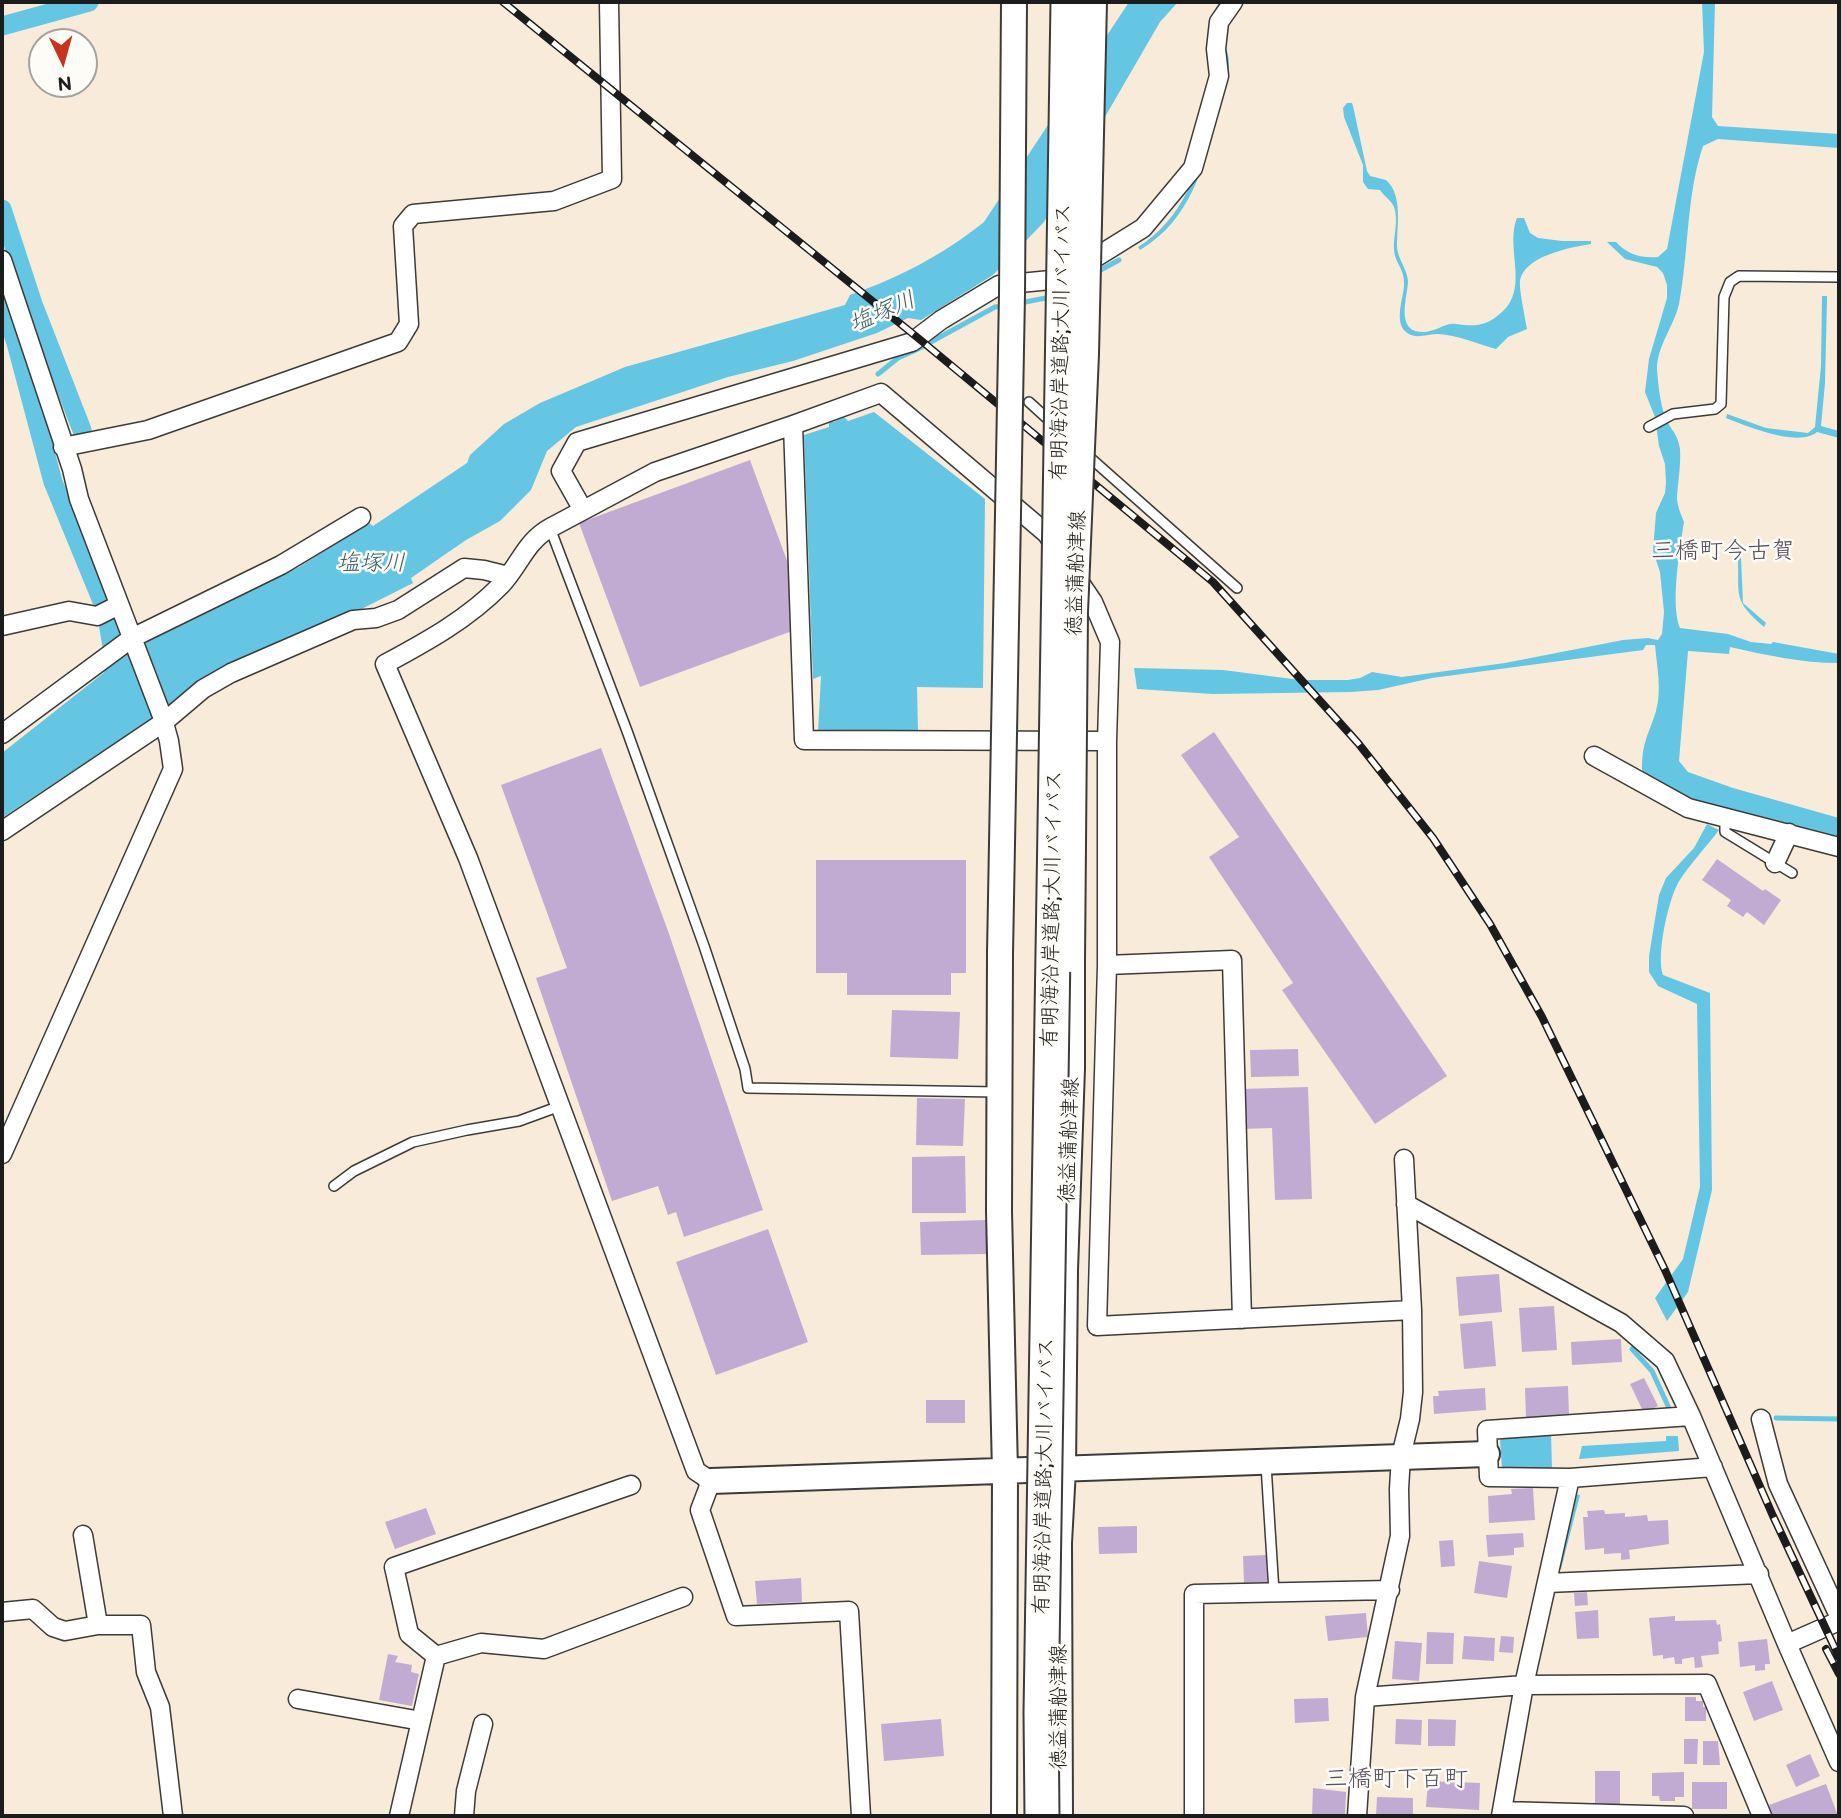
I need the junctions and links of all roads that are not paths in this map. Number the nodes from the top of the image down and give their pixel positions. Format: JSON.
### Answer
{"nodes":[{"id":1,"x":609,"y":2,"type":"edge"},
{"id":2,"x":1014,"y":2,"type":"edge"},
{"id":3,"x":1068,"y":2,"type":"edge"},
{"id":4,"x":1094,"y":2,"type":"edge"},
{"id":5,"x":1233,"y":2,"type":"edge"},
{"id":6,"x":2,"y":260,"type":"edge"},
{"id":7,"x":1839,"y":277,"type":"edge"},
{"id":8,"x":1029,"y":402,"type":"dead end"},
{"id":9,"x":793,"y":425,"type":"junction"},
{"id":10,"x":1649,"y":427,"type":"dead end"},
{"id":11,"x":63,"y":447,"type":"junction"},
{"id":12,"x":583,"y":510,"type":"junction"},
{"id":13,"x":361,"y":517,"type":"dead end"},
{"id":14,"x":550,"y":528,"type":"junction"},
{"id":15,"x":508,"y":576,"type":"junction"},
{"id":16,"x":1237,"y":587,"type":"dead end"},
{"id":17,"x":119,"y":605,"type":"junction"},
{"id":18,"x":2,"y":626,"type":"edge"},
{"id":19,"x":132,"y":638,"type":"junction"},
{"id":20,"x":163,"y":719,"type":"junction"},
{"id":21,"x":2,"y":734,"type":"edge"},
{"id":22,"x":1107,"y":741,"type":"junction"},
{"id":23,"x":1594,"y":757,"type":"dead end"},
{"id":24,"x":1725,"y":816,"type":"junction"},
{"id":25,"x":2,"y":831,"type":"edge"},
{"id":26,"x":1789,"y":833,"type":"junction"},
{"id":27,"x":1839,"y":846,"type":"edge"},
{"id":28,"x":1775,"y":863,"type":"junction"},
{"id":29,"x":1792,"y":873,"type":"dead end"},
{"id":30,"x":1107,"y":965,"type":"junction"},
{"id":31,"x":999,"y":1093,"type":"junction"},
{"id":32,"x":560,"y":1106,"type":"junction"},
{"id":33,"x":2,"y":1154,"type":"edge"},
{"id":34,"x":1404,"y":1159,"type":"dead end"},
{"id":35,"x":334,"y":1186,"type":"dead end"},
{"id":36,"x":1406,"y":1203,"type":"junction"},
{"id":37,"x":1100,"y":1215,"type":"junction"},
{"id":38,"x":1067,"y":1216,"type":"junction"},
{"id":39,"x":1412,"y":1310,"type":"junction"},
{"id":40,"x":1242,"y":1319,"type":"junction"},
{"id":41,"x":1691,"y":1416,"type":"junction"},
{"id":42,"x":1761,"y":1419,"type":"dead end"},
{"id":43,"x":1487,"y":1454,"type":"junction"},
{"id":44,"x":1401,"y":1456,"type":"junction"},
{"id":45,"x":1265,"y":1461,"type":"junction"},
{"id":46,"x":1713,"y":1467,"type":"junction"},
{"id":47,"x":1063,"y":1469,"type":"junction"},
{"id":48,"x":1005,"y":1472,"type":"junction"},
{"id":49,"x":1570,"y":1478,"type":"junction"},
{"id":50,"x":710,"y":1481,"type":"junction"},
{"id":51,"x":631,"y":1485,"type":"dead end"},
{"id":52,"x":83,"y":1535,"type":"dead end"},
{"id":53,"x":1759,"y":1574,"type":"junction"},
{"id":54,"x":1547,"y":1583,"type":"junction"},
{"id":55,"x":1390,"y":1590,"type":"junction"},
{"id":56,"x":1274,"y":1592,"type":"junction"},
{"id":57,"x":682,"y":1597,"type":"dead end"},
{"id":58,"x":2,"y":1612,"type":"edge"},
{"id":59,"x":1839,"y":1618,"type":"edge"},
{"id":60,"x":98,"y":1625,"type":"junction"},
{"id":61,"x":1787,"y":1644,"type":"junction"},
{"id":62,"x":436,"y":1656,"type":"junction"},
{"id":63,"x":1524,"y":1685,"type":"junction"},
{"id":64,"x":1365,"y":1697,"type":"junction"},
{"id":65,"x":298,"y":1699,"type":"dead end"},
{"id":66,"x":421,"y":1721,"type":"junction"},
{"id":67,"x":483,"y":1724,"type":"dead end"},
{"id":68,"x":1839,"y":1762,"type":"edge"},
{"id":69,"x":1501,"y":1814,"type":"edge"},
{"id":70,"x":173,"y":1816,"type":"edge"},
{"id":71,"x":399,"y":1816,"type":"edge"},
{"id":72,"x":464,"y":1816,"type":"edge"},
{"id":73,"x":861,"y":1816,"type":"edge"},
{"id":74,"x":1004,"y":1816,"type":"edge"},
{"id":75,"x":1042,"y":1816,"type":"edge"},
{"id":76,"x":1060,"y":1816,"type":"edge"},
{"id":77,"x":1194,"y":1816,"type":"edge"},
{"id":78,"x":1357,"y":1816,"type":"edge"},
{"id":79,"x":1684,"y":1816,"type":"edge"},
{"id":80,"x":1762,"y":1816,"type":"edge"}],
"edges":[{"from":1,"to":11,"type":"street"},
{"from":2,"to":31,"type":"main road","bridge":true},
{"from":3,"to":75,"type":"highway","name":"有明海沿岸道路;大川バイパス","bridge":true},
{"from":4,"to":38,"type":"main road","name":"徳益蒲船津線","bridge":true},
{"from":5,"to":12,"type":"street"},
{"from":6,"to":11,"type":"street"},
{"from":7,"to":10,"type":"lane"},
{"from":8,"to":16,"type":"lane"},
{"from":9,"to":12,"type":"street"},
{"from":9,"to":22,"type":"street"},
{"from":9,"to":22,"type":"street"},
{"from":11,"to":17,"type":"street"},
{"from":12,"to":14,"type":"street"},
{"from":13,"to":19,"type":"street"},
{"from":14,"to":15,"type":"street"},
{"from":14,"to":31,"type":"lane"},
{"from":15,"to":20,"type":"street"},
{"from":15,"to":32,"type":"street"},
{"from":17,"to":18,"type":"street"},
{"from":17,"to":19,"type":"street"},
{"from":19,"to":20,"type":"street"},
{"from":19,"to":21,"type":"street"},
{"from":20,"to":25,"type":"street"},
{"from":20,"to":33,"type":"street"},
{"from":22,"to":30,"type":"street"},
{"from":23,"to":24,"type":"street"},
{"from":24,"to":26,"type":"street"},
{"from":24,"to":28,"type":"lane"},
{"from":26,"to":27,"type":"street"},
{"from":26,"to":28,"type":"street"},
{"from":28,"to":29,"type":"lane"},
{"from":30,"to":37,"type":"street"},
{"from":30,"to":40,"type":"street"},
{"from":31,"to":48,"type":"main road"},
{"from":32,"to":35,"type":"lane"},
{"from":32,"to":50,"type":"street"},
{"from":34,"to":36,"type":"street"},
{"from":36,"to":39,"type":"street"},
{"from":36,"to":41,"type":"street"},
{"from":37,"to":38,"type":"street"},
{"from":37,"to":40,"type":"street"},
{"from":38,"to":47,"type":"main road","name":"徳益蒲船津線"},
{"from":39,"to":40,"type":"street"},
{"from":39,"to":44,"type":"street"},
{"from":41,"to":43,"type":"street"},
{"from":41,"to":46,"type":"street"},
{"from":42,"to":59,"type":"street"},
{"from":43,"to":44,"type":"main road"},
{"from":43,"to":49,"type":"street"},
{"from":44,"to":45,"type":"main road"},
{"from":44,"to":55,"type":"street"},
{"from":45,"to":47,"type":"main road"},
{"from":45,"to":56,"type":"lane"},
{"from":46,"to":49,"type":"street"},
{"from":46,"to":53,"type":"street"},
{"from":47,"to":48,"type":"main road"},
{"from":47,"to":76,"type":"main road","name":"徳益蒲船津線"},
{"from":48,"to":50,"type":"main road"},
{"from":48,"to":74,"type":"main road"},
{"from":49,"to":54,"type":"street"},
{"from":50,"to":73,"type":"street"},
{"from":51,"to":62,"type":"street"},
{"from":52,"to":60,"type":"street"},
{"from":53,"to":54,"type":"street"},
{"from":53,"to":61,"type":"street"},
{"from":54,"to":63,"type":"street"},
{"from":55,"to":56,"type":"street"},
{"from":55,"to":64,"type":"street"},
{"from":56,"to":77,"type":"street"},
{"from":57,"to":62,"type":"street"},
{"from":58,"to":60,"type":"street"},
{"from":59,"to":61,"type":"street"},
{"from":60,"to":70,"type":"street"},
{"from":61,"to":68,"type":"street"},
{"from":62,"to":66,"type":"street"},
{"from":63,"to":64,"type":"street"},
{"from":63,"to":69,"type":"street"},
{"from":63,"to":80,"type":"street"},
{"from":64,"to":78,"type":"street"},
{"from":65,"to":66,"type":"street"},
{"from":66,"to":71,"type":"street"},
{"from":67,"to":72,"type":"street"},
{"from":69,"to":79,"type":"street"}]}
